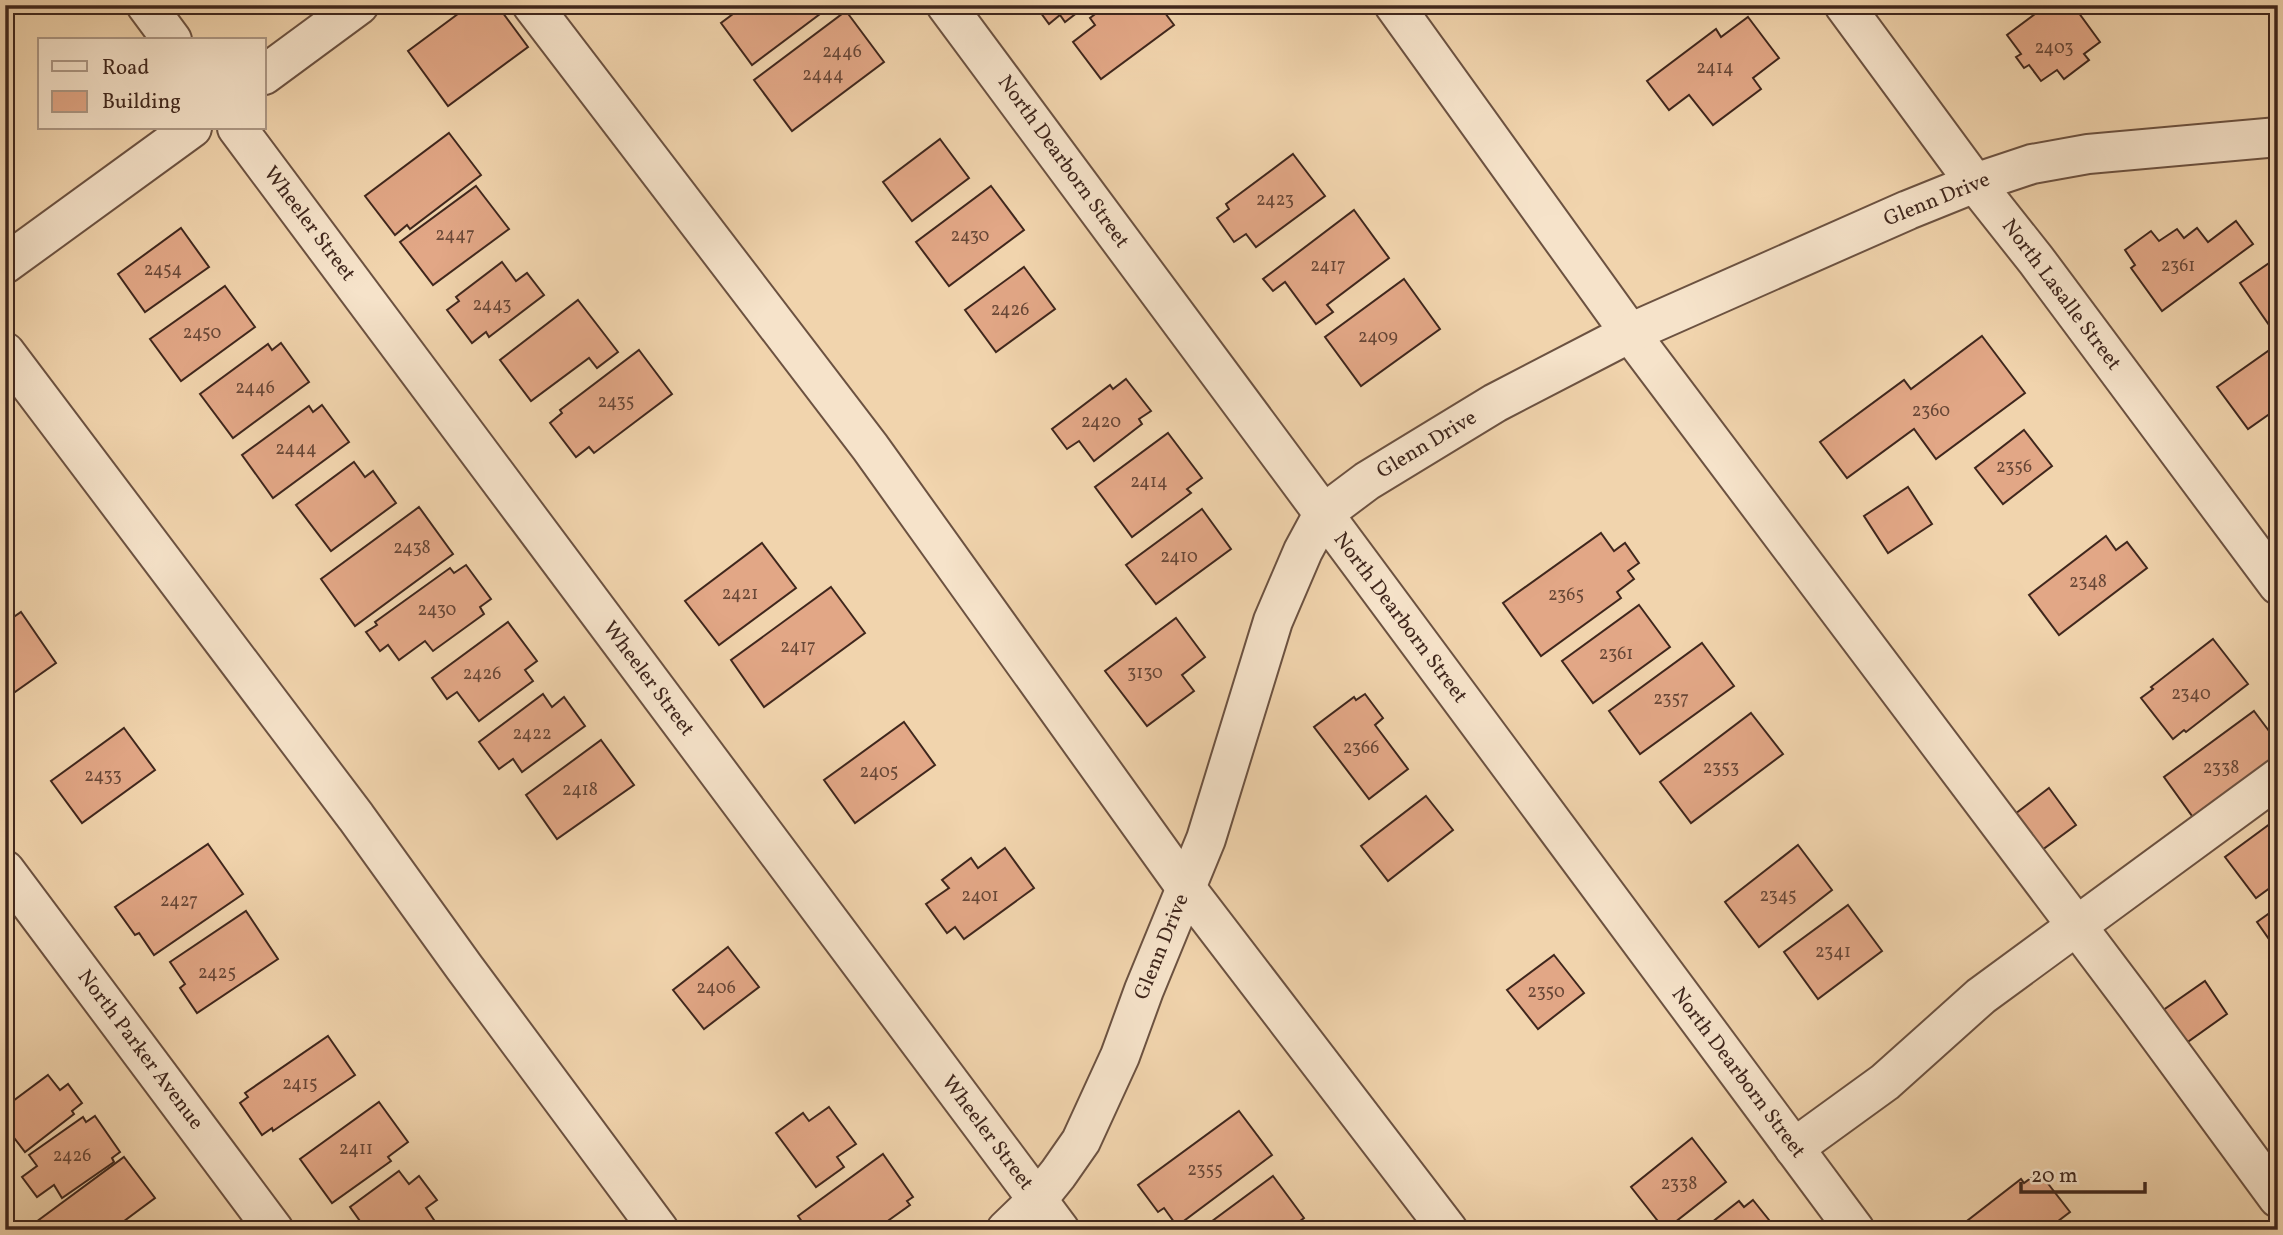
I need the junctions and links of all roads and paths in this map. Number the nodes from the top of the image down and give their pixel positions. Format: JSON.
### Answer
{"nodes":[{"id":1,"x":146,"y":5,"type":"edge"},
{"id":2,"x":359,"y":5,"type":"edge"},
{"id":3,"x":532,"y":5,"type":"edge"},
{"id":4,"x":947,"y":5,"type":"edge"},
{"id":5,"x":1394,"y":5,"type":"edge"},
{"id":6,"x":1844,"y":5,"type":"edge"},
{"id":7,"x":171,"y":38,"type":"edge"},
{"id":8,"x":266,"y":74,"type":"edge"},
{"id":9,"x":189,"y":130,"type":"edge"},
{"id":10,"x":238,"y":130,"type":"edge"},
{"id":11,"x":2278,"y":137,"type":"edge"},
{"id":12,"x":1975,"y":183,"type":"junction"},
{"id":13,"x":5,"y":264,"type":"edge"},
{"id":14,"x":1630,"y":333,"type":"junction"},
{"id":15,"x":5,"y":352,"type":"edge"},
{"id":16,"x":1323,"y":514,"type":"junction"},
{"id":17,"x":2278,"y":585,"type":"edge"},
{"id":18,"x":2278,"y":778,"type":"edge"},
{"id":19,"x":5,"y":870,"type":"edge"},
{"id":20,"x":1185,"y":888,"type":"junction"},
{"id":21,"x":2076,"y":925,"type":"junction"},
{"id":22,"x":1794,"y":1148,"type":"junction"},
{"id":23,"x":2278,"y":1198,"type":"edge"},
{"id":24,"x":1037,"y":1200,"type":"junction"},
{"id":25,"x":274,"y":1230,"type":"edge"},
{"id":26,"x":659,"y":1230,"type":"edge"},
{"id":27,"x":1006,"y":1230,"type":"edge"},
{"id":28,"x":1060,"y":1230,"type":"edge"},
{"id":29,"x":1448,"y":1230,"type":"edge"},
{"id":30,"x":1855,"y":1230,"type":"edge"}],
"edges":[{"from":1,"to":7,"type":"street"},
{"from":2,"to":8,"type":"street"},
{"from":3,"to":20,"type":"street"},
{"from":4,"to":16,"type":"street","name":"North Dearborn Street"},
{"from":5,"to":14,"type":"street"},
{"from":6,"to":12,"type":"street","name":"North Lasalle Street"},
{"from":9,"to":13,"type":"street"},
{"from":10,"to":24,"type":"street","name":"Wheeler Street"},
{"from":11,"to":12,"type":"street","name":"Glenn Drive"},
{"from":12,"to":14,"type":"street","name":"Glenn Drive"},
{"from":12,"to":17,"type":"street","name":"North Lasalle Street"},
{"from":14,"to":16,"type":"street","name":"Glenn Drive"},
{"from":14,"to":21,"type":"street"},
{"from":15,"to":26,"type":"street"},
{"from":16,"to":20,"type":"street","name":"Glenn Drive"},
{"from":16,"to":22,"type":"street","name":"North Dearborn Street"},
{"from":18,"to":21,"type":"street"},
{"from":19,"to":25,"type":"street","name":"North Parker Avenue"},
{"from":20,"to":24,"type":"street","name":"Glenn Drive"},
{"from":20,"to":29,"type":"street"},
{"from":21,"to":22,"type":"street"},
{"from":21,"to":23,"type":"street"},
{"from":22,"to":30,"type":"street","name":"North Dearborn Street"},
{"from":24,"to":27,"type":"street","name":"Glenn Drive"},
{"from":24,"to":28,"type":"street","name":"Wheeler Street"}]}
